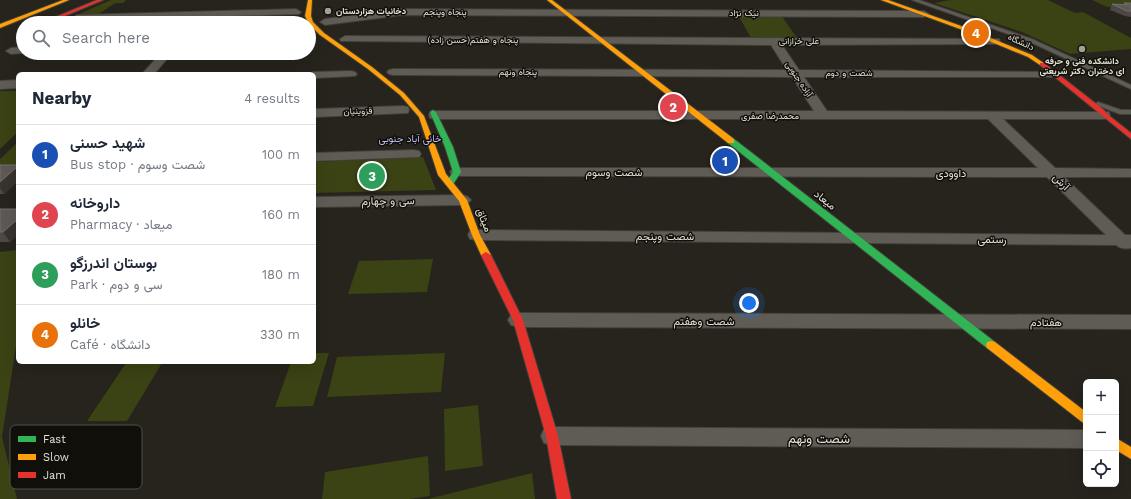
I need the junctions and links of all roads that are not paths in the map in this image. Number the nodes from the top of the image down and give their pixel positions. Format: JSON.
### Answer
{"nodes":[{"id":1,"x":66,"y":0,"type":"edge"},
{"id":2,"x":101,"y":0,"type":"edge"},
{"id":3,"x":310,"y":0,"type":"edge"},
{"id":4,"x":319,"y":0,"type":"edge"},
{"id":5,"x":549,"y":0,"type":"edge"},
{"id":6,"x":883,"y":0,"type":"edge"},
{"id":7,"x":914,"y":0,"type":"edge"},
{"id":8,"x":211,"y":5,"type":"dead end"},
{"id":9,"x":296,"y":12,"type":"dead end"},
{"id":10,"x":565,"y":12,"type":"junction"},
{"id":11,"x":924,"y":14,"type":"junction"},
{"id":12,"x":202,"y":15,"type":"junction"},
{"id":13,"x":25,"y":16,"type":"edge"},
{"id":14,"x":61,"y":16,"type":"edge"},
{"id":15,"x":161,"y":16,"type":"edge"},
{"id":16,"x":308,"y":16,"type":"edge"},
{"id":17,"x":321,"y":16,"type":"junction"},
{"id":18,"x":16,"y":20,"type":"edge"},
{"id":19,"x":0,"y":26,"type":"edge"},
{"id":20,"x":316,"y":28,"type":"edge"},
{"id":21,"x":340,"y":35,"type":"junction"},
{"id":22,"x":602,"y":40,"type":"junction"},
{"id":23,"x":995,"y":41,"type":"junction"},
{"id":24,"x":774,"y":42,"type":"junction"},
{"id":25,"x":11,"y":51,"type":"dead end"},
{"id":26,"x":16,"y":51,"type":"edge"},
{"id":27,"x":369,"y":56,"type":"dead end"},
{"id":28,"x":161,"y":60,"type":"edge"},
{"id":29,"x":390,"y":70,"type":"joint"},
{"id":30,"x":150,"y":72,"type":"edge"},
{"id":31,"x":642,"y":72,"type":"junction"},
{"id":32,"x":351,"y":74,"type":"dead end"},
{"id":33,"x":796,"y":74,"type":"junction"},
{"id":34,"x":1056,"y":74,"type":"junction"},
{"id":35,"x":316,"y":76,"type":"edge"},
{"id":36,"x":405,"y":82,"type":"dead end"},
{"id":37,"x":16,"y":84,"type":"edge"},
{"id":38,"x":0,"y":85,"type":"edge"},
{"id":39,"x":1131,"y":87,"type":"edge"},
{"id":40,"x":1088,"y":100,"type":"junction"},
{"id":41,"x":428,"y":103,"type":"dead end"},
{"id":42,"x":403,"y":110,"type":"dead end"},
{"id":43,"x":1131,"y":112,"type":"edge"},
{"id":44,"x":316,"y":113,"type":"edge"},
{"id":45,"x":435,"y":115,"type":"junction"},
{"id":46,"x":1104,"y":115,"type":"junction"},
{"id":47,"x":701,"y":116,"type":"junction"},
{"id":48,"x":824,"y":116,"type":"junction"},
{"id":49,"x":991,"y":116,"type":"junction"},
{"id":50,"x":1131,"y":116,"type":"edge"},
{"id":51,"x":422,"y":117,"type":"junction"},
{"id":52,"x":1131,"y":137,"type":"edge"},
{"id":53,"x":414,"y":154,"type":"dead end"},
{"id":54,"x":316,"y":158,"type":"edge"},
{"id":55,"x":771,"y":173,"type":"junction"},
{"id":56,"x":1052,"y":173,"type":"junction"},
{"id":57,"x":1131,"y":173,"type":"edge"},
{"id":58,"x":453,"y":178,"type":"junction"},
{"id":59,"x":463,"y":200,"type":"junction"},
{"id":60,"x":316,"y":202,"type":"edge"},
{"id":61,"x":476,"y":235,"type":"junction"},
{"id":62,"x":853,"y":238,"type":"junction"},
{"id":63,"x":1128,"y":243,"type":"edge"},
{"id":64,"x":518,"y":320,"type":"junction"},
{"id":65,"x":962,"y":322,"type":"junction"},
{"id":66,"x":1131,"y":322,"type":"edge"},
{"id":67,"x":1083,"y":417,"type":"edge"},
{"id":68,"x":552,"y":436,"type":"junction"},
{"id":69,"x":1083,"y":440,"type":"edge"},
{"id":70,"x":1131,"y":440,"type":"edge"},
{"id":71,"x":1119,"y":441,"type":"edge"},
{"id":72,"x":1119,"y":444,"type":"edge"},
{"id":73,"x":1131,"y":454,"type":"edge"},
{"id":74,"x":564,"y":499,"type":"edge"}],
"edges":[{"from":1,"to":13,"type":"main road"},
{"from":2,"to":14,"type":"main road"},
{"from":3,"to":16,"type":"main road","name":"میثاق"},
{"from":4,"to":17,"type":"main road"},
{"from":5,"to":10,"type":"main road","name":"میعاد"},
{"from":6,"to":11,"type":"main road","name":"دانشگاه"},
{"from":7,"to":39,"type":"lane"},
{"from":8,"to":12,"type":"street"},
{"from":9,"to":12,"type":"street"},
{"from":10,"to":11,"type":"street","name":"نیک نژاد"},
{"from":10,"to":17,"type":"street","name":"پنجاه وپنجم"},
{"from":10,"to":22,"type":"main road","name":"میعاد"},
{"from":11,"to":23,"type":"main road","name":"دانشگاه"},
{"from":12,"to":15,"type":"street"},
{"from":17,"to":21,"type":"main road"},
{"from":18,"to":19,"type":"main road"},
{"from":20,"to":51,"type":"main road","name":"میثاق"},
{"from":21,"to":22,"type":"street","name":"(حسن زاده)پنجاه و هفتم"},
{"from":21,"to":27,"type":"main road"},
{"from":22,"to":24,"type":"street","name":"علی خرازانی"},
{"from":22,"to":31,"type":"main road","name":"میعاد"},
{"from":23,"to":24,"type":"street","name":"علی خرازانی"},
{"from":23,"to":34,"type":"main road","name":"دانشگاه"},
{"from":24,"to":33,"type":"street","name":"آزاده جنوبی"},
{"from":25,"to":26,"type":"street"},
{"from":28,"to":30,"type":"street"},
{"from":29,"to":31,"type":"street","name":"پنجاه ونهم"},
{"from":29,"to":36,"type":"main road"},
{"from":31,"to":33,"type":"street","name":"شصت و دوم"},
{"from":31,"to":47,"type":"main road","name":"میعاد"},
{"from":32,"to":35,"type":"street"},
{"from":33,"to":34,"type":"street","name":"شصت و دوم"},
{"from":33,"to":48,"type":"street","name":"آزاده جنوبی"},
{"from":34,"to":40,"type":"main road","name":"دانشگاه"},
{"from":37,"to":38,"type":"street"},
{"from":40,"to":43,"type":"lane"},
{"from":40,"to":46,"type":"main road","name":"دانشگاه"},
{"from":41,"to":45,"type":"main road","name":"میثاق"},
{"from":42,"to":44,"type":"street","name":"قزوینیان"},
{"from":45,"to":47,"type":"street","name":"محمدرضا صفری"},
{"from":45,"to":51,"type":"main road"},
{"from":45,"to":58,"type":"main road","name":"میثاق"},
{"from":46,"to":49,"type":"street","name":"محمدرضا صفری"},
{"from":46,"to":50,"type":"lane"},
{"from":46,"to":52,"type":"main road","name":"دانشگاه"},
{"from":47,"to":48,"type":"street","name":"محمدرضا صفری"},
{"from":47,"to":55,"type":"main road","name":"میعاد"},
{"from":48,"to":49,"type":"street","name":"محمدرضا صفری"},
{"from":49,"to":56,"type":"street","name":"آرش"},
{"from":51,"to":58,"type":"main road","name":"میثاق"},
{"from":53,"to":54,"type":"street"},
{"from":55,"to":56,"type":"street","name":"داوودی"},
{"from":55,"to":58,"type":"street","name":"شصت وسوم"},
{"from":55,"to":62,"type":"main road","name":"میعاد"},
{"from":56,"to":57,"type":"street","name":"داوودی"},
{"from":56,"to":63,"type":"street","name":"آرش"},
{"from":58,"to":59,"type":"main road","name":"میثاق"},
{"from":59,"to":60,"type":"street","name":"سی و چهارم"},
{"from":59,"to":61,"type":"main road","name":"میثاق"},
{"from":61,"to":62,"type":"street","name":"شصت وپنجم"},
{"from":61,"to":64,"type":"main road","name":"میثاق"},
{"from":62,"to":63,"type":"street","name":"رستمی"},
{"from":62,"to":65,"type":"main road","name":"میعاد"},
{"from":64,"to":65,"type":"street","name":"شصت وهفتم"},
{"from":64,"to":68,"type":"main road","name":"میثاق"},
{"from":65,"to":66,"type":"street","name":"هفتادم"},
{"from":65,"to":67,"type":"main road","name":"میعاد"},
{"from":68,"to":69,"type":"street","name":"شصت ونهم"},
{"from":68,"to":74,"type":"main road","name":"میثاق"},
{"from":70,"to":71,"type":"street"},
{"from":72,"to":73,"type":"main road"}]}
